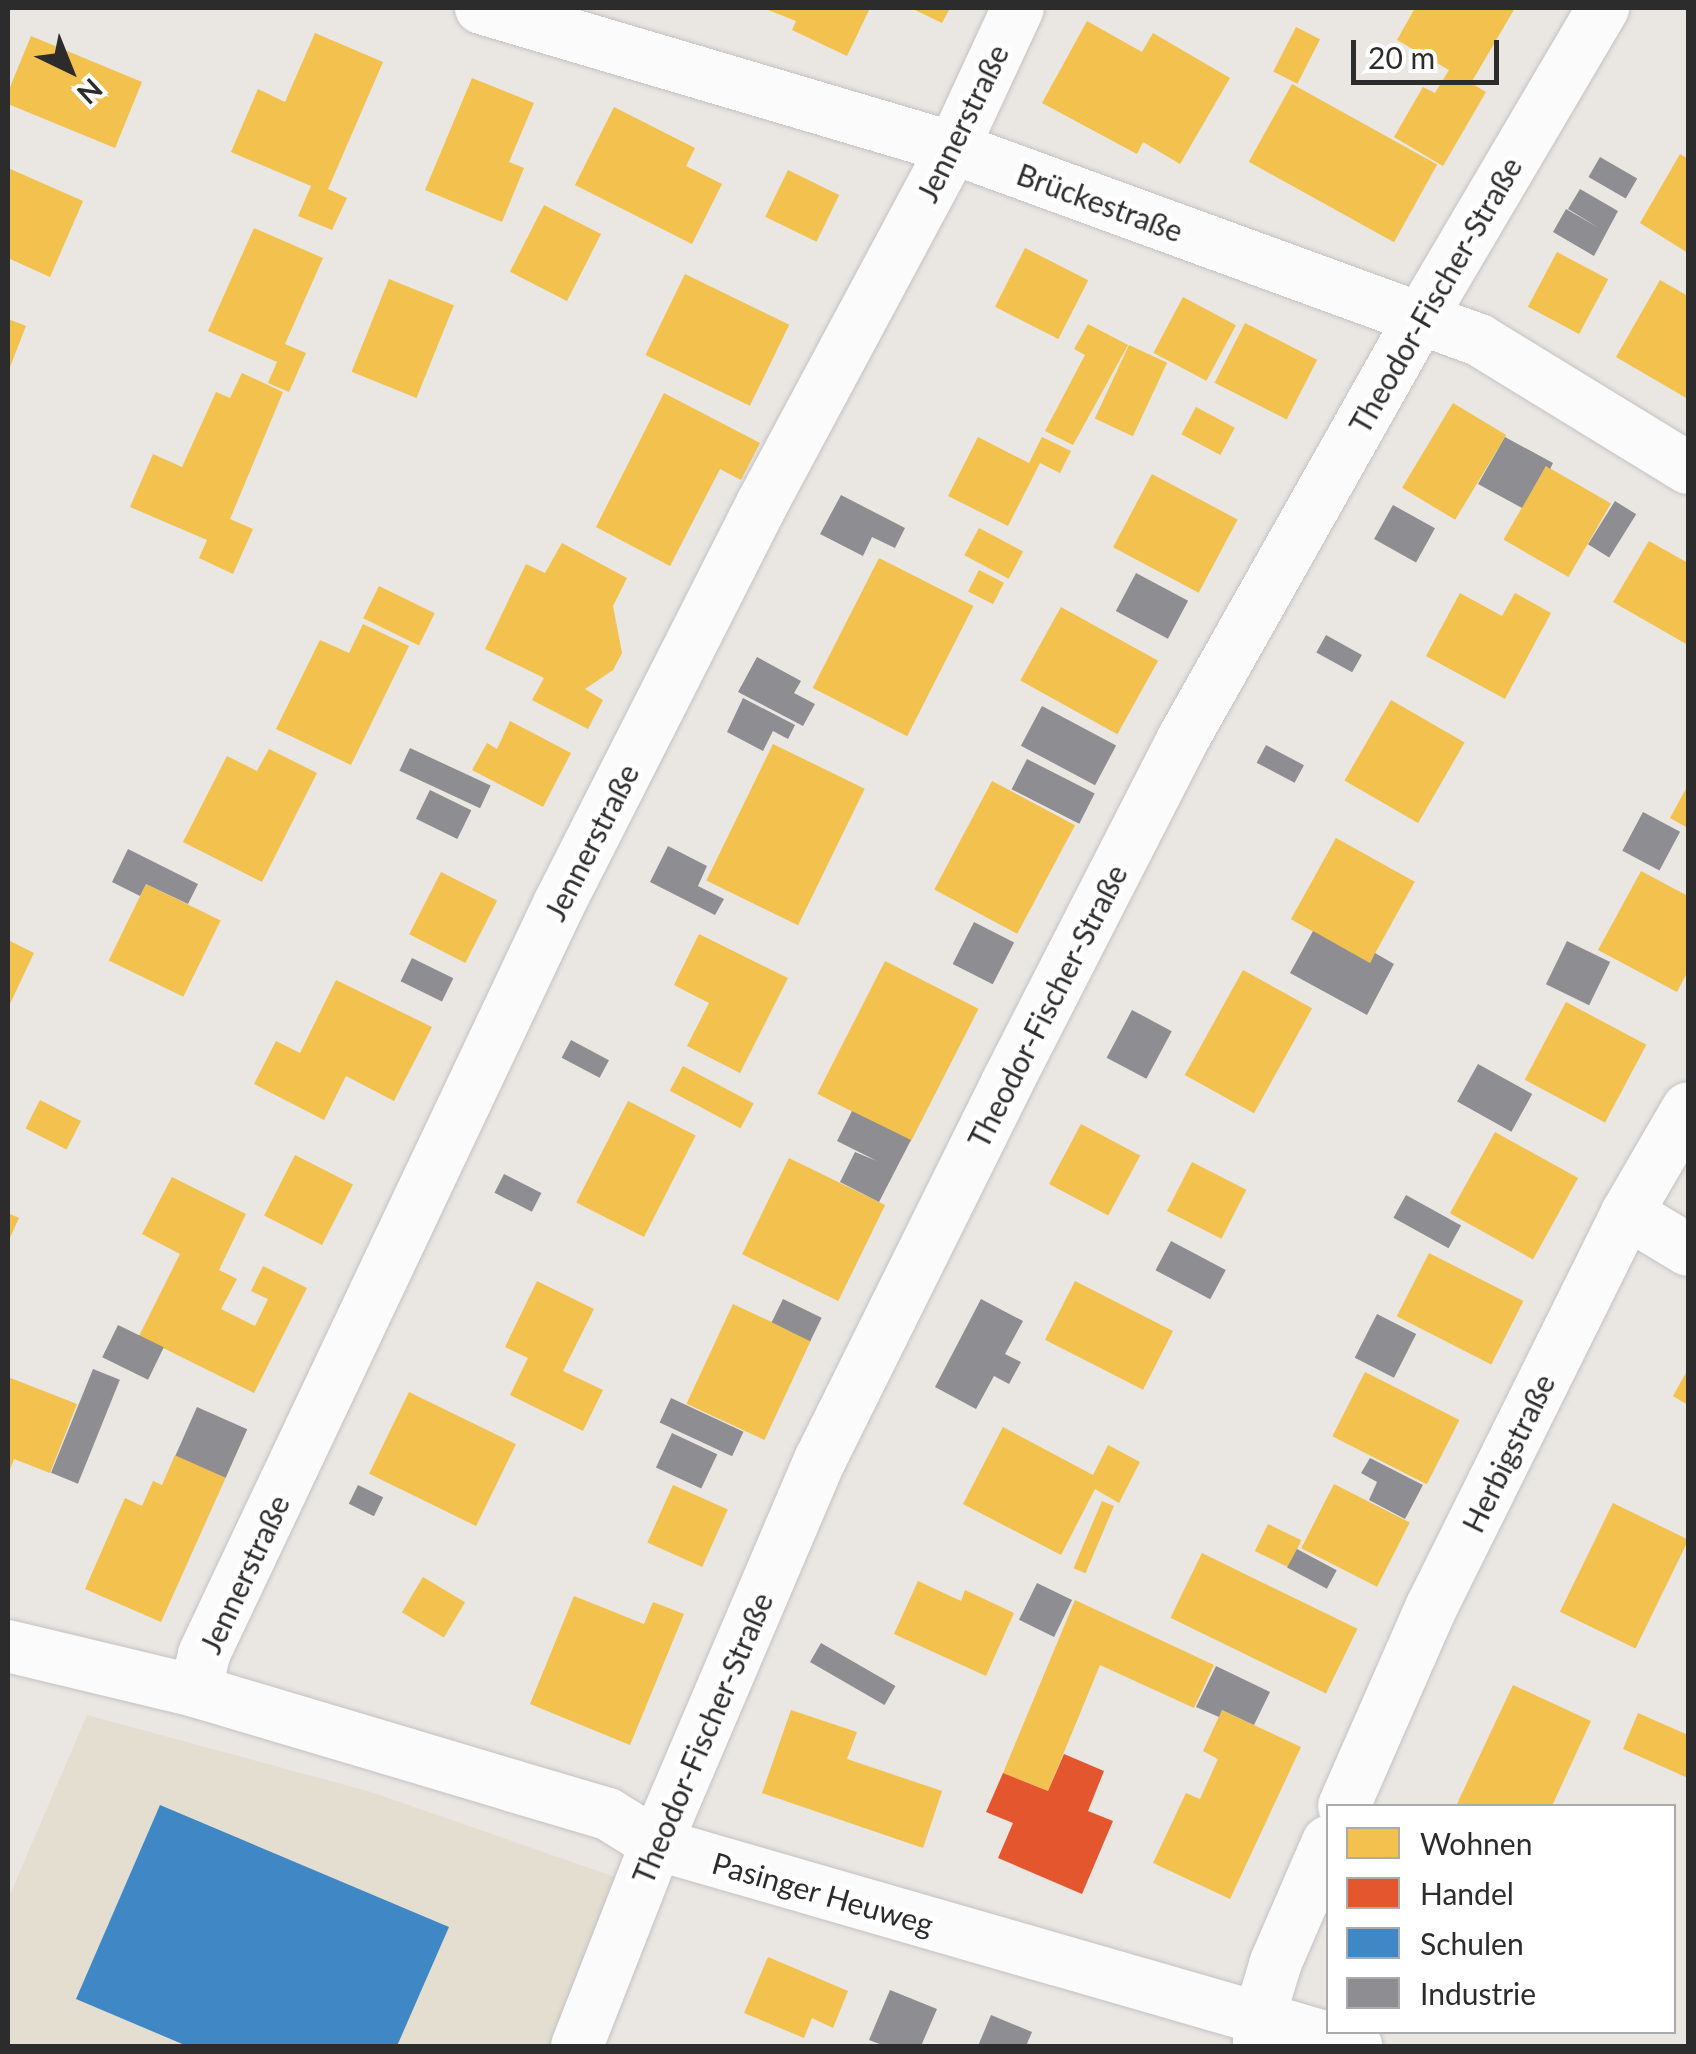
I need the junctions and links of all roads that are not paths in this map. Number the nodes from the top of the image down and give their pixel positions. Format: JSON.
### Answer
{"nodes":[{"id":1,"x":481,"y":8,"type":"edge"},
{"id":2,"x":1018,"y":8,"type":"edge"},
{"id":3,"x":1603,"y":8,"type":"edge"},
{"id":4,"x":952,"y":148,"type":"junction"},
{"id":5,"x":1420,"y":319,"type":"junction"},
{"id":6,"x":1688,"y":468,"type":"edge"},
{"id":7,"x":1688,"y":1108,"type":"edge"},
{"id":8,"x":1627,"y":1214,"type":"junction"},
{"id":9,"x":1688,"y":1250,"type":"edge"},
{"id":10,"x":8,"y":1646,"type":"edge"},
{"id":11,"x":194,"y":1692,"type":"junction"},
{"id":12,"x":1345,"y":1804,"type":"edge"},
{"id":13,"x":656,"y":1844,"type":"junction"},
{"id":14,"x":1326,"y":1847,"type":"edge"},
{"id":15,"x":1259,"y":2032,"type":"edge"},
{"id":16,"x":577,"y":2046,"type":"edge"},
{"id":17,"x":1356,"y":2046,"type":"edge"}],
"edges":[{"from":1,"to":4,"type":"street","name":"Brückestraße"},
{"from":2,"to":4,"type":"street","name":"Jennerstraße"},
{"from":3,"to":5,"type":"street","name":"Theodor-Fischer-Straße"},
{"from":4,"to":5,"type":"street","name":"Brückestraße"},
{"from":4,"to":11,"type":"street","name":"Jennerstraße"},
{"from":5,"to":6,"type":"street","name":"Brückestraße"},
{"from":5,"to":13,"type":"street","name":"Theodor-Fischer-Straße"},
{"from":7,"to":8,"type":"street","name":"Herbigstraße"},
{"from":8,"to":9,"type":"street"},
{"from":8,"to":12,"type":"street","name":"Herbigstraße"},
{"from":10,"to":11,"type":"street","name":"Pasinger Heuweg"},
{"from":11,"to":13,"type":"street","name":"Pasinger Heuweg"},
{"from":13,"to":15,"type":"street","name":"Pasinger Heuweg"},
{"from":13,"to":16,"type":"street","name":"Theodor-Fischer-Straße"},
{"from":14,"to":15,"type":"street"},
{"from":15,"to":17,"type":"street","name":"Pasinger Heuweg"}]}
